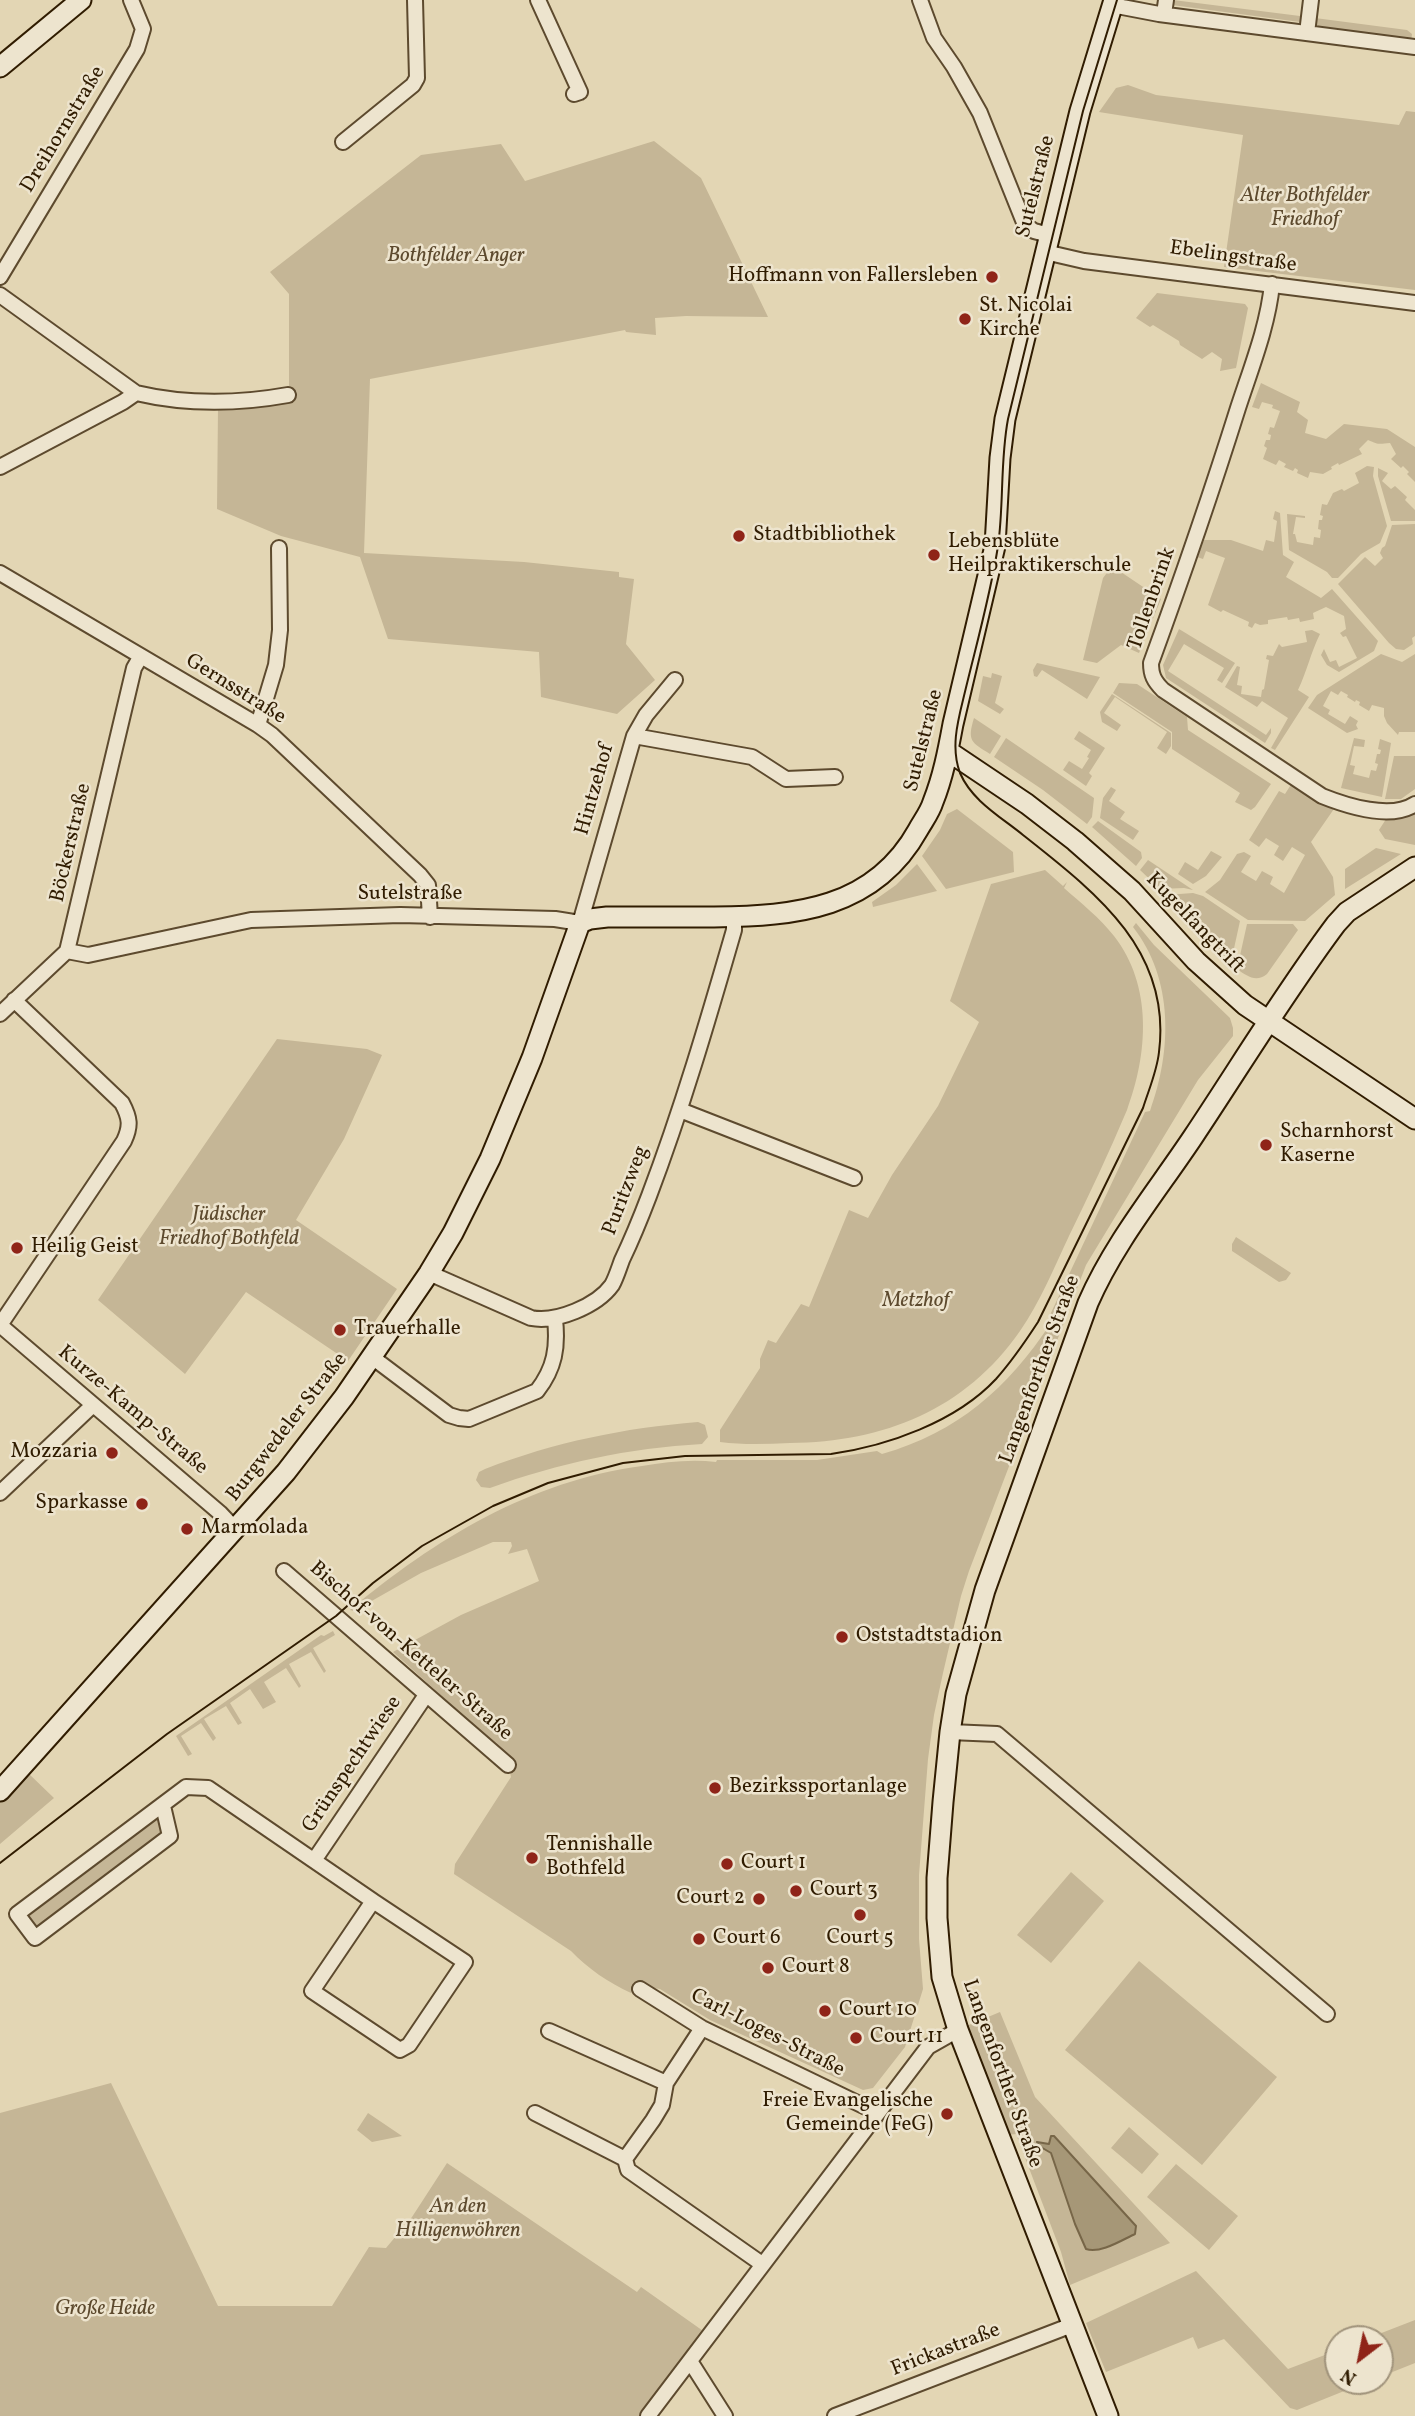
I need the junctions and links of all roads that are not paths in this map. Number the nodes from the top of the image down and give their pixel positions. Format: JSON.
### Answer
{"nodes":[{"id":1,"x":81,"y":0,"type":"edge"},
{"id":2,"x":131,"y":0,"type":"edge"},
{"id":3,"x":415,"y":0,"type":"edge"},
{"id":4,"x":538,"y":0,"type":"edge"},
{"id":5,"x":920,"y":0,"type":"edge"},
{"id":6,"x":1311,"y":0,"type":"edge"},
{"id":7,"x":1113,"y":3,"type":"edge"},
{"id":8,"x":1165,"y":7,"type":"edge"},
{"id":9,"x":1307,"y":33,"type":"junction"},
{"id":10,"x":1415,"y":47,"type":"edge"},
{"id":11,"x":0,"y":67,"type":"edge"},
{"id":12,"x":574,"y":94,"type":"dead end"},
{"id":13,"x":343,"y":142,"type":"dead end"},
{"id":14,"x":1047,"y":244,"type":"junction"},
{"id":15,"x":0,"y":277,"type":"edge"},
{"id":16,"x":1272,"y":285,"type":"junction"},
{"id":17,"x":0,"y":295,"type":"edge"},
{"id":18,"x":1415,"y":303,"type":"edge"},
{"id":19,"x":136,"y":393,"type":"junction"},
{"id":20,"x":288,"y":395,"type":"dead end"},
{"id":21,"x":0,"y":467,"type":"edge"},
{"id":22,"x":279,"y":548,"type":"dead end"},
{"id":23,"x":0,"y":573,"type":"edge"},
{"id":24,"x":141,"y":656,"type":"junction"},
{"id":25,"x":675,"y":680,"type":"dead end"},
{"id":26,"x":258,"y":725,"type":"junction"},
{"id":27,"x":634,"y":736,"type":"junction"},
{"id":28,"x":948,"y":751,"type":"junction"},
{"id":29,"x":835,"y":777,"type":"dead end"},
{"id":30,"x":1415,"y":804,"type":"edge"},
{"id":31,"x":1415,"y":867,"type":"edge"},
{"id":32,"x":734,"y":916,"type":"junction"},
{"id":33,"x":430,"y":917,"type":"junction"},
{"id":34,"x":580,"y":923,"type":"junction"},
{"id":35,"x":67,"y":951,"type":"junction"},
{"id":36,"x":14,"y":1000,"type":"junction"},
{"id":37,"x":0,"y":1014,"type":"edge"},
{"id":38,"x":1267,"y":1021,"type":"junction"},
{"id":39,"x":680,"y":1110,"type":"junction"},
{"id":40,"x":1415,"y":1119,"type":"edge"},
{"id":41,"x":854,"y":1178,"type":"dead end"},
{"id":42,"x":429,"y":1273,"type":"junction"},
{"id":43,"x":555,"y":1319,"type":"junction"},
{"id":44,"x":0,"y":1325,"type":"edge"},
{"id":45,"x":372,"y":1357,"type":"junction"},
{"id":46,"x":93,"y":1405,"type":"junction"},
{"id":47,"x":0,"y":1493,"type":"edge"},
{"id":48,"x":236,"y":1530,"type":"junction"},
{"id":49,"x":284,"y":1571,"type":"dead end"},
{"id":50,"x":426,"y":1695,"type":"junction"},
{"id":51,"x":950,"y":1731,"type":"junction"},
{"id":52,"x":508,"y":1765,"type":"dead end"},
{"id":53,"x":0,"y":1791,"type":"edge"},
{"id":54,"x":163,"y":1806,"type":"junction"},
{"id":55,"x":315,"y":1859,"type":"junction"},
{"id":56,"x":373,"y":1901,"type":"junction"},
{"id":57,"x":640,"y":1989,"type":"dead end"},
{"id":58,"x":1327,"y":2014,"type":"dead end"},
{"id":59,"x":702,"y":2028,"type":"junction"},
{"id":60,"x":958,"y":2030,"type":"junction"},
{"id":61,"x":549,"y":2031,"type":"dead end"},
{"id":62,"x":666,"y":2083,"type":"junction"},
{"id":63,"x":876,"y":2112,"type":"junction"},
{"id":64,"x":536,"y":2113,"type":"dead end"},
{"id":65,"x":625,"y":2159,"type":"junction"},
{"id":66,"x":762,"y":2264,"type":"junction"},
{"id":67,"x":1072,"y":2325,"type":"junction"},
{"id":68,"x":690,"y":2361,"type":"junction"},
{"id":69,"x":648,"y":2416,"type":"edge"},
{"id":70,"x":725,"y":2416,"type":"edge"},
{"id":71,"x":835,"y":2416,"type":"edge"},
{"id":72,"x":1108,"y":2416,"type":"edge"}],
"edges":[{"from":1,"to":11,"type":"main road"},
{"from":2,"to":15,"type":"street","name":"Dreihornstraße"},
{"from":3,"to":13,"type":"street"},
{"from":4,"to":12,"type":"street"},
{"from":5,"to":14,"type":"street"},
{"from":6,"to":9,"type":"street"},
{"from":7,"to":8,"type":"street"},
{"from":7,"to":14,"type":"main road","name":"Sutelstraße"},
{"from":8,"to":9,"type":"street"},
{"from":9,"to":10,"type":"street"},
{"from":14,"to":16,"type":"street","name":"Ebelingstraße"},
{"from":14,"to":28,"type":"main road","name":"Sutelstraße"},
{"from":16,"to":18,"type":"street","name":"Ebelingstraße"},
{"from":16,"to":30,"type":"street","name":"Tollenbrink"},
{"from":17,"to":19,"type":"street"},
{"from":19,"to":20,"type":"street"},
{"from":19,"to":21,"type":"street"},
{"from":22,"to":26,"type":"street"},
{"from":23,"to":24,"type":"street","name":"Gernsstraße"},
{"from":24,"to":26,"type":"street","name":"Gernsstraße"},
{"from":24,"to":35,"type":"street","name":"Böckerstraße"},
{"from":25,"to":27,"type":"street","name":"Hintzehof"},
{"from":26,"to":33,"type":"street","name":"Gernsstraße"},
{"from":27,"to":29,"type":"street"},
{"from":27,"to":34,"type":"street","name":"Hintzehof"},
{"from":28,"to":32,"type":"main road","name":"Sutelstraße"},
{"from":28,"to":38,"type":"main road","name":"Kugelfangtrift"},
{"from":31,"to":38,"type":"main road","name":"Langenforther Straße"},
{"from":32,"to":34,"type":"main road","name":"Sutelstraße"},
{"from":32,"to":39,"type":"street","name":"Puritzweg"},
{"from":33,"to":34,"type":"street","name":"Sutelstraße"},
{"from":33,"to":35,"type":"street","name":"Sutelstraße"},
{"from":34,"to":42,"type":"main road","name":"Burgwedeler Straße"},
{"from":35,"to":36,"type":"street"},
{"from":36,"to":37,"type":"street"},
{"from":36,"to":44,"type":"street"},
{"from":38,"to":40,"type":"main road","name":"Kugelfangtrift"},
{"from":38,"to":51,"type":"main road","name":"Langenforther Straße"},
{"from":39,"to":41,"type":"street"},
{"from":39,"to":43,"type":"street","name":"Puritzweg"},
{"from":42,"to":43,"type":"street"},
{"from":42,"to":45,"type":"main road","name":"Burgwedeler Straße"},
{"from":43,"to":45,"type":"street"},
{"from":44,"to":46,"type":"street","name":"Kurze-Kamp-Straße"},
{"from":45,"to":48,"type":"main road","name":"Burgwedeler Straße"},
{"from":46,"to":47,"type":"street"},
{"from":46,"to":48,"type":"street","name":"Kurze-Kamp-Straße"},
{"from":48,"to":53,"type":"main road","name":"Burgwedeler Straße"},
{"from":49,"to":50,"type":"street","name":"Bischof-von-Ketteler-Straße"},
{"from":50,"to":52,"type":"street","name":"Bischof-von-Ketteler-Straße"},
{"from":50,"to":55,"type":"street","name":"Grünspechtwiese"},
{"from":51,"to":58,"type":"street"},
{"from":51,"to":60,"type":"main road","name":"Langenforther Straße"},
{"from":54,"to":54,"type":"street"},
{"from":54,"to":55,"type":"street"},
{"from":55,"to":56,"type":"street"},
{"from":56,"to":56,"type":"street"},
{"from":57,"to":59,"type":"street","name":"Carl-Loges-Straße"},
{"from":59,"to":62,"type":"street"},
{"from":59,"to":63,"type":"street","name":"Carl-Loges-Straße"},
{"from":60,"to":63,"type":"street"},
{"from":60,"to":67,"type":"main road","name":"Langenforther Straße"},
{"from":61,"to":62,"type":"street"},
{"from":62,"to":65,"type":"street"},
{"from":63,"to":66,"type":"street"},
{"from":64,"to":65,"type":"street"},
{"from":65,"to":66,"type":"street"},
{"from":66,"to":68,"type":"street"},
{"from":67,"to":71,"type":"street","name":"Frickastraße"},
{"from":67,"to":72,"type":"main road","name":"Langenforther Straße"},
{"from":68,"to":69,"type":"street"},
{"from":68,"to":70,"type":"street"}]}
